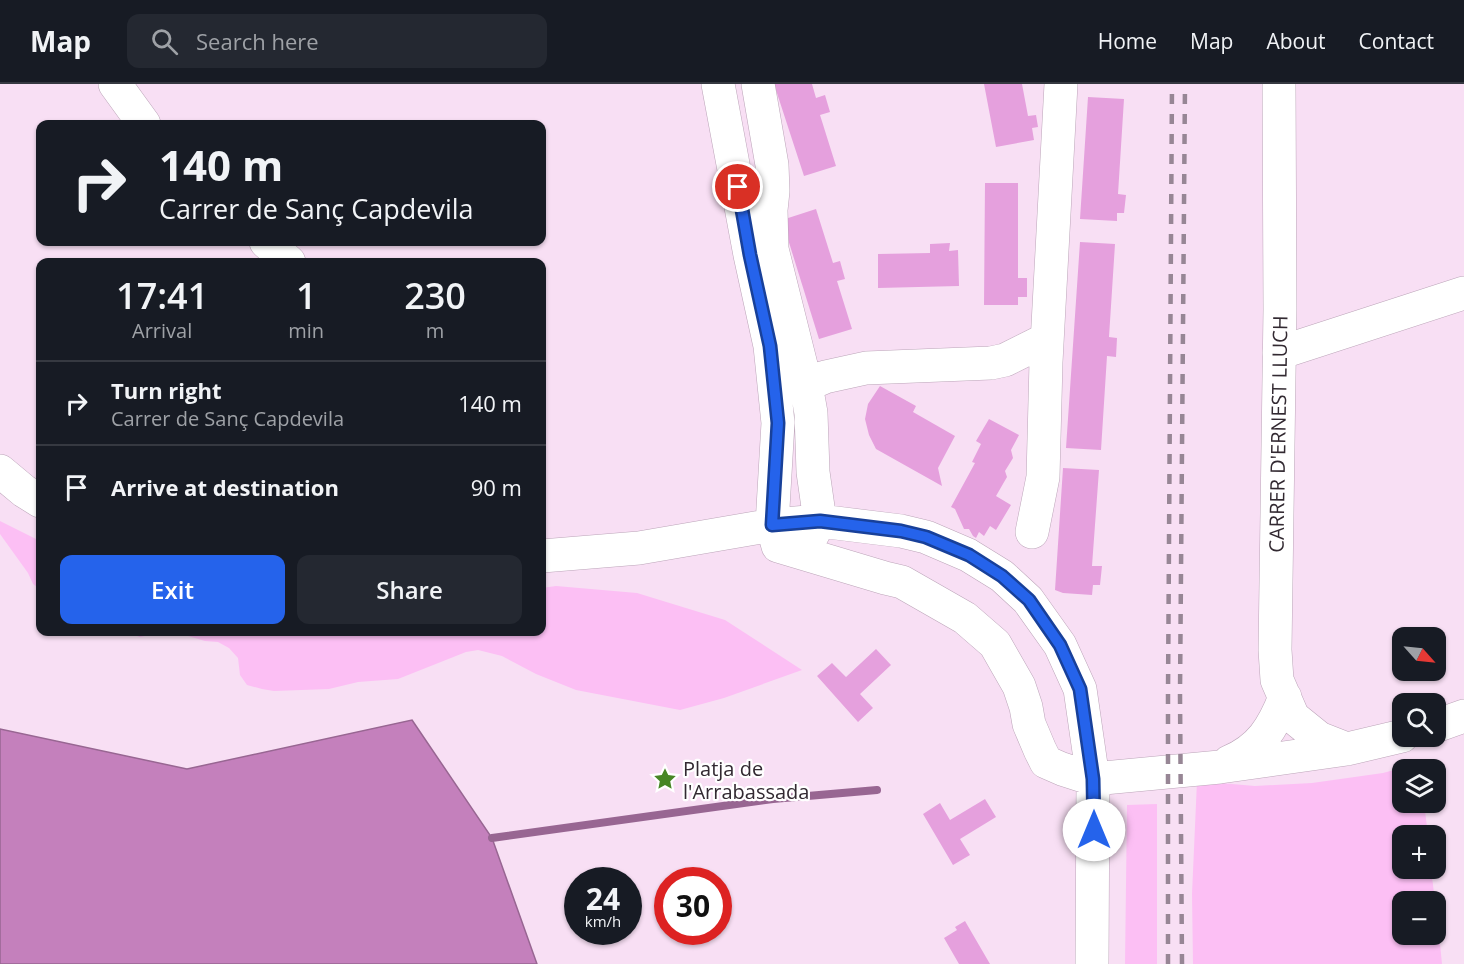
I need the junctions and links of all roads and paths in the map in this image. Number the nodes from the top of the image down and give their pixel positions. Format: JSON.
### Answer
{"nodes":[{"id":1,"x":115,"y":84,"type":"edge"},
{"id":2,"x":718,"y":84,"type":"edge"},
{"id":3,"x":758,"y":84,"type":"edge"},
{"id":4,"x":1061,"y":84,"type":"edge"},
{"id":5,"x":1279,"y":84,"type":"edge"},
{"id":6,"x":141,"y":120,"type":"edge"},
{"id":7,"x":271,"y":246,"type":"edge"},
{"id":8,"x":284,"y":258,"type":"edge"},
{"id":9,"x":1464,"y":293,"type":"edge"},
{"id":10,"x":1047,"y":339,"type":"junction"},
{"id":11,"x":1279,"y":353,"type":"junction"},
{"id":12,"x":809,"y":399,"type":"junction"},
{"id":13,"x":0,"y":471,"type":"edge"},
{"id":14,"x":36,"y":498,"type":"edge"},
{"id":15,"x":820,"y":521,"type":"junction"},
{"id":16,"x":901,"y":531,"type":"junction"},
{"id":17,"x":1032,"y":532,"type":"dead end"},
{"id":18,"x":784,"y":541,"type":"junction"},
{"id":19,"x":546,"y":556,"type":"edge"},
{"id":20,"x":885,"y":578,"type":"junction"},
{"id":21,"x":1285,"y":698,"type":"junction"},
{"id":22,"x":1464,"y":716,"type":"edge"},
{"id":23,"x":1446,"y":722,"type":"edge"},
{"id":24,"x":1029,"y":724,"type":"junction"},
{"id":25,"x":1087,"y":729,"type":"junction"},
{"id":26,"x":1392,"y":738,"type":"edge"},
{"id":27,"x":1347,"y":749,"type":"junction"},
{"id":28,"x":1220,"y":767,"type":"junction"},
{"id":29,"x":1093,"y":779,"type":"junction"},
{"id":30,"x":1092,"y":964,"type":"edge"}],
"edges":[{"from":1,"to":6,"type":"street"},
{"from":2,"to":18,"type":"street"},
{"from":3,"to":12,"type":"street"},
{"from":4,"to":10,"type":"street"},
{"from":5,"to":11,"type":"street","name":"CARRER D'ERNEST LLUCH"},
{"from":7,"to":8,"type":"street"},
{"from":9,"to":11,"type":"street"},
{"from":10,"to":12,"type":"street"},
{"from":10,"to":17,"type":"street"},
{"from":11,"to":21,"type":"street","name":"CARRER D'ERNEST LLUCH"},
{"from":12,"to":15,"type":"street"},
{"from":13,"to":14,"type":"street"},
{"from":15,"to":16,"type":"street"},
{"from":15,"to":18,"type":"street"},
{"from":16,"to":20,"type":"street"},
{"from":16,"to":25,"type":"street"},
{"from":18,"to":19,"type":"street"},
{"from":18,"to":20,"type":"street"},
{"from":20,"to":24,"type":"street"},
{"from":21,"to":27,"type":"street","name":"CARRER D'ERNEST LLUCH"},
{"from":21,"to":28,"type":"street"},
{"from":22,"to":23,"type":"street"},
{"from":24,"to":25,"type":"street"},
{"from":24,"to":29,"type":"street"},
{"from":25,"to":29,"type":"street"},
{"from":26,"to":27,"type":"street"},
{"from":27,"to":28,"type":"street"},
{"from":28,"to":29,"type":"street"},
{"from":29,"to":30,"type":"street"}]}
